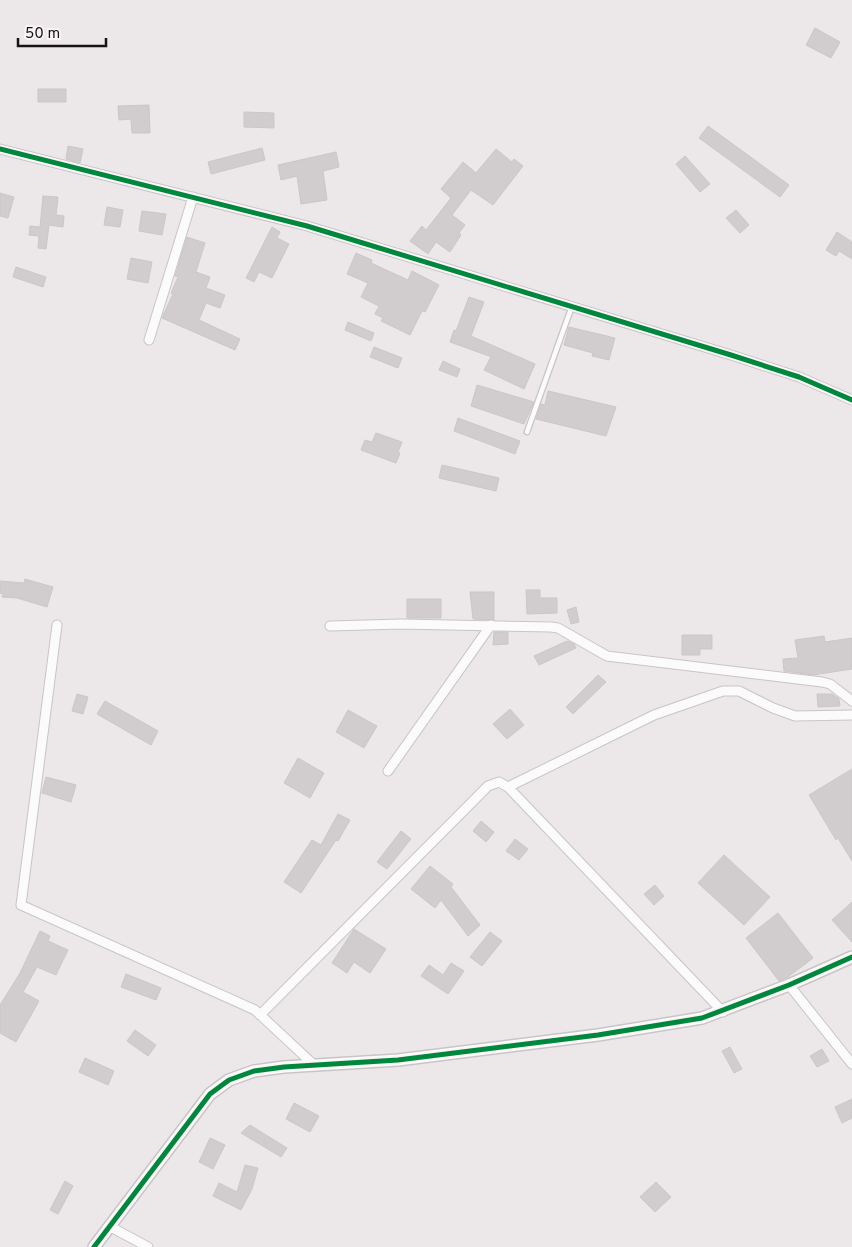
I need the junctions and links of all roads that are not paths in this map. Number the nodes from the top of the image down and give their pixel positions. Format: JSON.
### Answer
{"nodes":[{"id":1,"x":0,"y":149,"type":"edge"},
{"id":2,"x":192,"y":197,"type":"junction"},
{"id":3,"x":572,"y":306,"type":"junction"},
{"id":4,"x":149,"y":340,"type":"dead end"},
{"id":5,"x":852,"y":400,"type":"edge"},
{"id":6,"x":527,"y":432,"type":"dead end"},
{"id":7,"x":491,"y":625,"type":"junction"},
{"id":8,"x":57,"y":626,"type":"dead end"},
{"id":9,"x":330,"y":626,"type":"dead end"},
{"id":10,"x":852,"y":701,"type":"edge"},
{"id":11,"x":852,"y":715,"type":"edge"},
{"id":12,"x":388,"y":771,"type":"dead end"},
{"id":13,"x":508,"y":787,"type":"junction"},
{"id":14,"x":852,"y":957,"type":"edge"},
{"id":15,"x":789,"y":985,"type":"junction"},
{"id":16,"x":723,"y":1012,"type":"junction"},
{"id":17,"x":260,"y":1015,"type":"junction"},
{"id":18,"x":852,"y":1064,"type":"edge"},
{"id":19,"x":314,"y":1065,"type":"junction"},
{"id":20,"x":109,"y":1226,"type":"junction"},
{"id":21,"x":94,"y":1247,"type":"edge"},
{"id":22,"x":148,"y":1247,"type":"edge"}],
"edges":[{"from":1,"to":2,"type":"street"},
{"from":2,"to":3,"type":"street"},
{"from":2,"to":4,"type":"street"},
{"from":3,"to":5,"type":"street"},
{"from":3,"to":6,"type":"lane"},
{"from":7,"to":9,"type":"street"},
{"from":7,"to":10,"type":"street"},
{"from":7,"to":12,"type":"street"},
{"from":8,"to":17,"type":"street"},
{"from":11,"to":13,"type":"street"},
{"from":13,"to":16,"type":"street"},
{"from":13,"to":17,"type":"street"},
{"from":14,"to":15,"type":"street"},
{"from":15,"to":16,"type":"street"},
{"from":15,"to":18,"type":"street"},
{"from":16,"to":19,"type":"street"},
{"from":17,"to":19,"type":"street"},
{"from":19,"to":20,"type":"street"},
{"from":20,"to":21,"type":"street"},
{"from":20,"to":22,"type":"street"}]}
